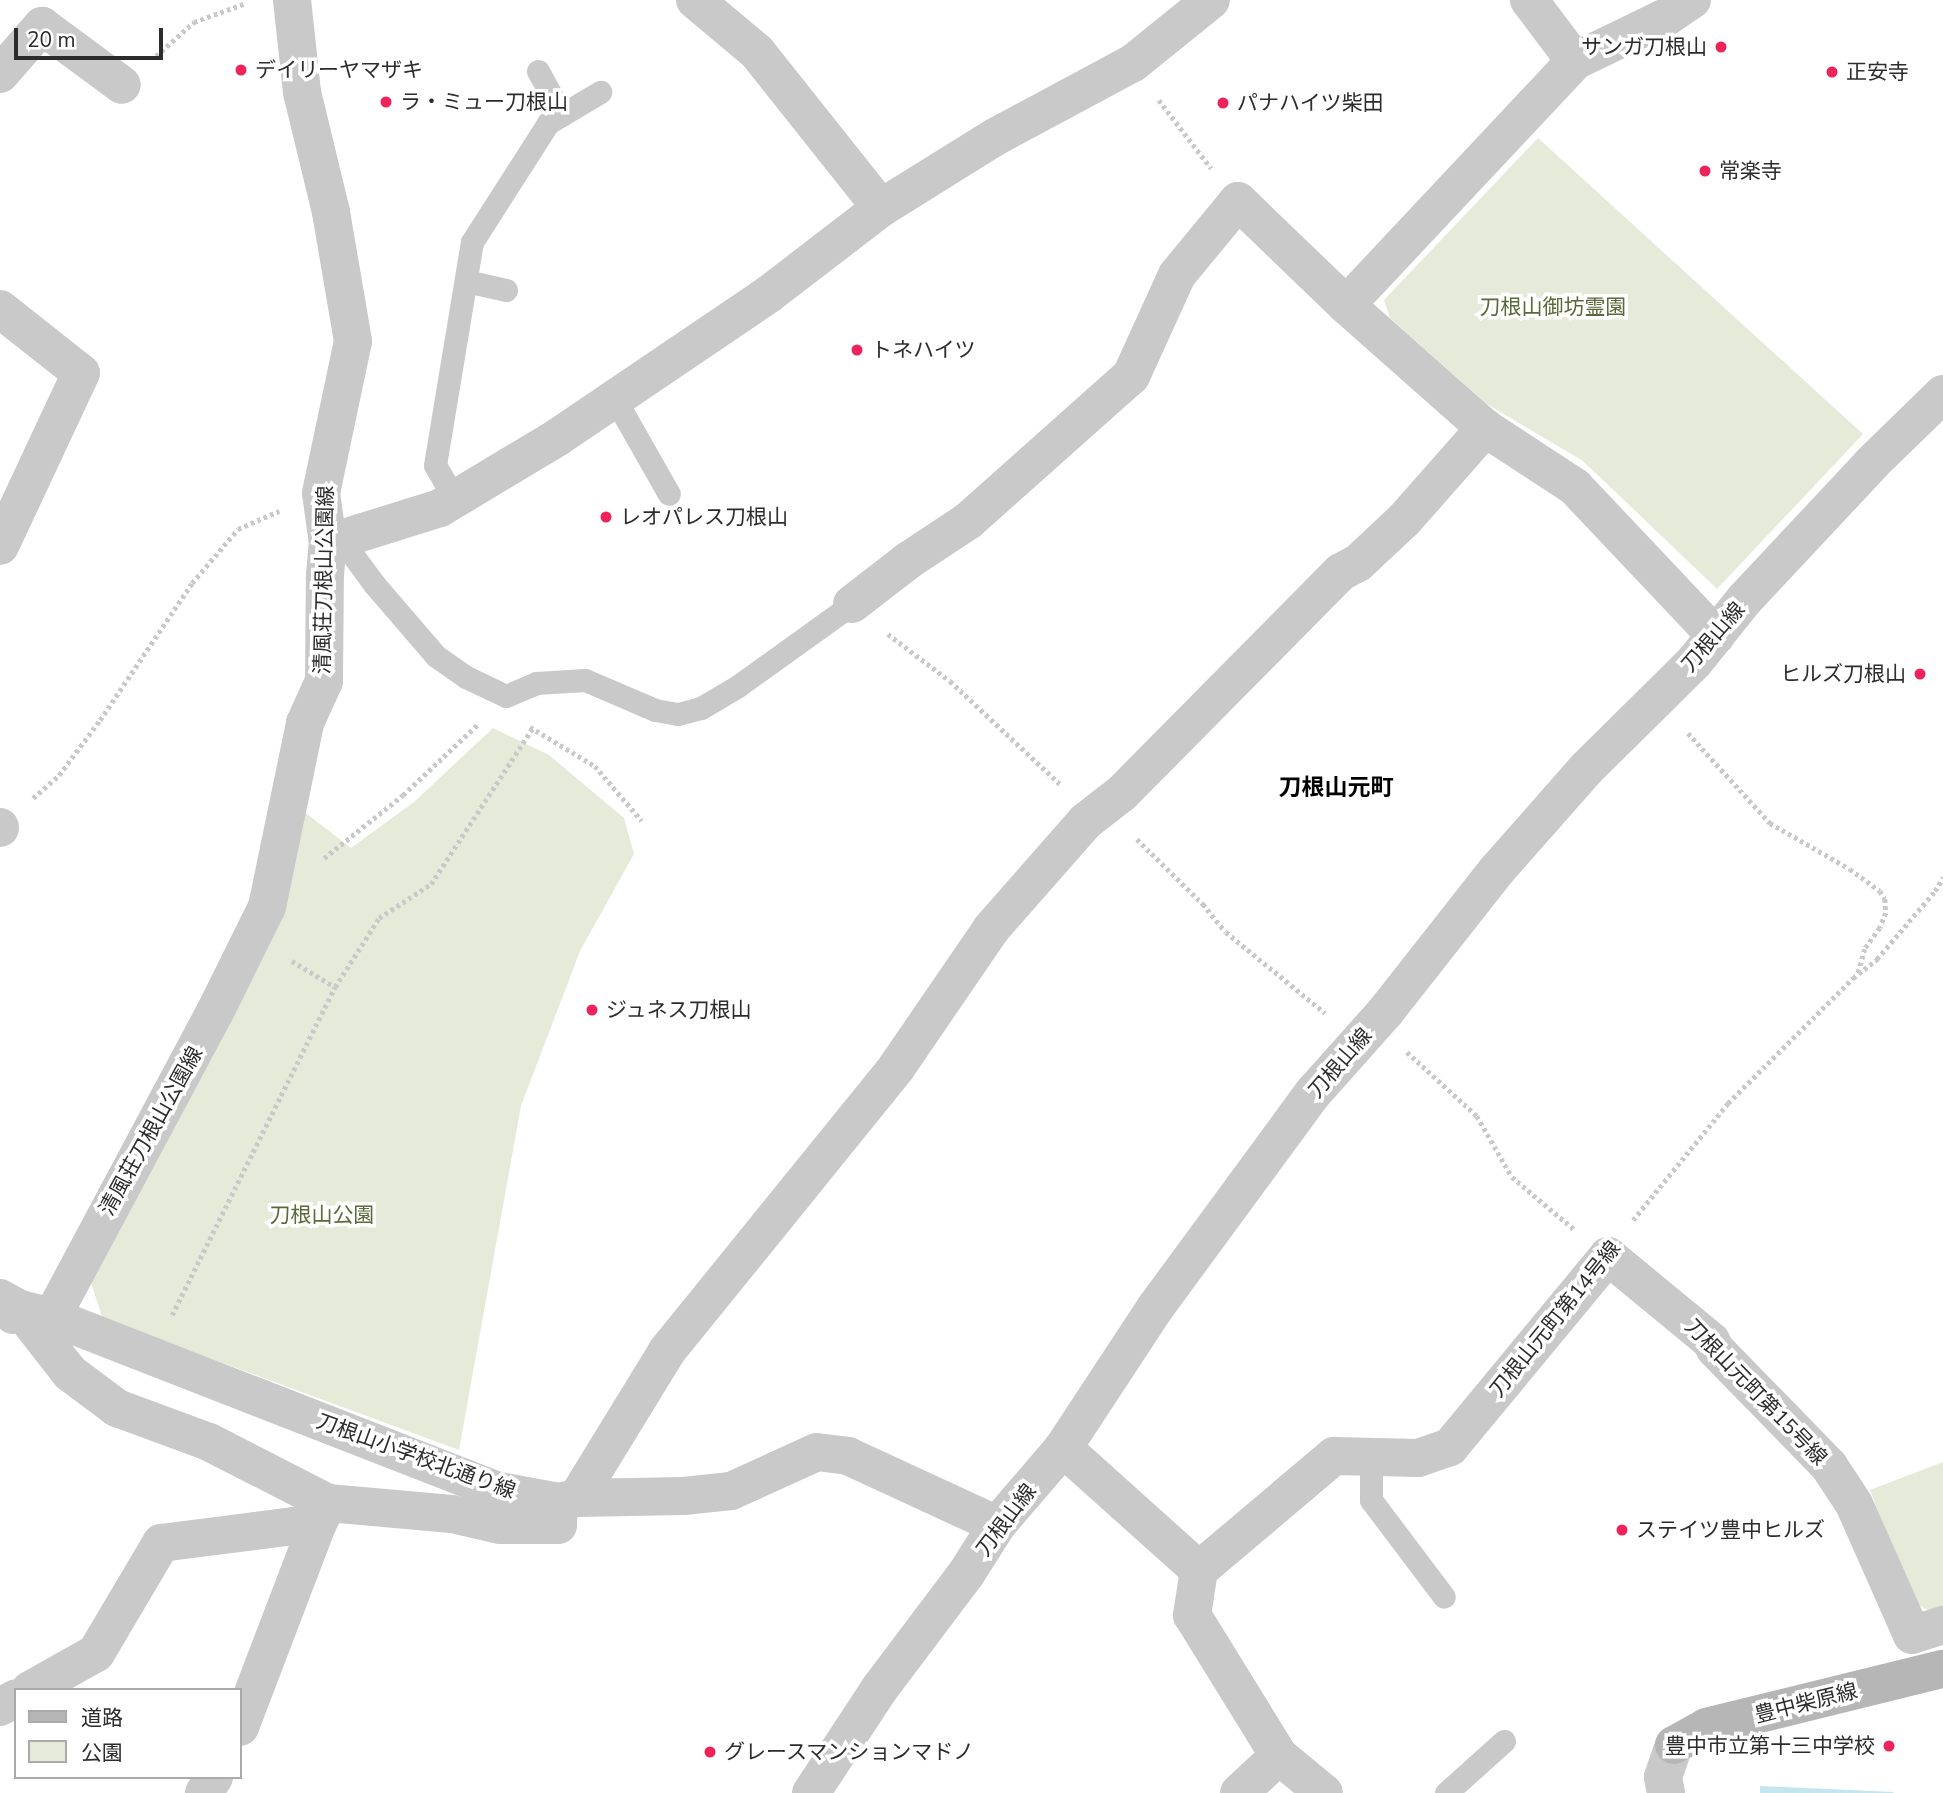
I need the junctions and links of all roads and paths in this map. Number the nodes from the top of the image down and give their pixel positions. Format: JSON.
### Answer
{"nodes":[{"id":1,"x":292,"y":0,"type":"edge"},
{"id":2,"x":695,"y":0,"type":"edge"},
{"id":3,"x":1212,"y":0,"type":"edge"},
{"id":4,"x":1529,"y":0,"type":"edge"},
{"id":5,"x":1692,"y":0,"type":"edge"},
{"id":6,"x":1575,"y":61,"type":"junction"},
{"id":7,"x":1133,"y":63,"type":"junction"},
{"id":8,"x":538,"y":72,"type":"dead end"},
{"id":9,"x":0,"y":74,"type":"edge"},
{"id":10,"x":122,"y":85,"type":"joint"},
{"id":11,"x":600,"y":92,"type":"dead end"},
{"id":12,"x":562,"y":115,"type":"junction"},
{"id":13,"x":1237,"y":201,"type":"junction"},
{"id":14,"x":881,"y":208,"type":"junction"},
{"id":15,"x":466,"y":281,"type":"junction"},
{"id":16,"x":506,"y":290,"type":"dead end"},
{"id":17,"x":1346,"y":305,"type":"junction"},
{"id":18,"x":0,"y":309,"type":"edge"},
{"id":19,"x":1943,"y":394,"type":"edge"},
{"id":20,"x":615,"y":399,"type":"junction"},
{"id":21,"x":1485,"y":428,"type":"junction"},
{"id":22,"x":321,"y":493,"type":"junction"},
{"id":23,"x":669,"y":494,"type":"dead end"},
{"id":24,"x":454,"y":500,"type":"junction"},
{"id":25,"x":335,"y":541,"type":"junction"},
{"id":26,"x":0,"y":546,"type":"edge"},
{"id":27,"x":852,"y":604,"type":"junction"},
{"id":28,"x":1716,"y":636,"type":"junction"},
{"id":29,"x":506,"y":696,"type":"junction"},
{"id":30,"x":1657,"y":699,"type":"junction"},
{"id":31,"x":532,"y":729,"type":"junction"},
{"id":32,"x":1097,"y":812,"type":"junction"},
{"id":33,"x":642,"y":821,"type":"dead end"},
{"id":34,"x":0,"y":827,"type":"edge"},
{"id":35,"x":1943,"y":877,"type":"edge"},
{"id":36,"x":267,"y":907,"type":"junction"},
{"id":37,"x":1858,"y":973,"type":"junction"},
{"id":38,"x":1365,"y":1032,"type":"junction"},
{"id":39,"x":1608,"y":1256,"type":"junction"},
{"id":40,"x":18,"y":1312,"type":"edge"},
{"id":41,"x":151,"y":1356,"type":"junction"},
{"id":42,"x":1063,"y":1448,"type":"junction"},
{"id":43,"x":1371,"y":1457,"type":"junction"},
{"id":44,"x":568,"y":1500,"type":"junction"},
{"id":45,"x":323,"y":1513,"type":"junction"},
{"id":46,"x":997,"y":1525,"type":"junction"},
{"id":47,"x":1199,"y":1570,"type":"junction"},
{"id":48,"x":1444,"y":1597,"type":"dead end"},
{"id":49,"x":1943,"y":1625,"type":"edge"},
{"id":50,"x":1943,"y":1669,"type":"edge"},
{"id":51,"x":34,"y":1688,"type":"edge"},
{"id":52,"x":242,"y":1722,"type":"edge"},
{"id":53,"x":1504,"y":1741,"type":"dead end"},
{"id":54,"x":1279,"y":1756,"type":"junction"},
{"id":55,"x":811,"y":1793,"type":"edge"},
{"id":56,"x":1239,"y":1793,"type":"edge"},
{"id":57,"x":1324,"y":1793,"type":"edge"},
{"id":58,"x":1446,"y":1793,"type":"edge"},
{"id":59,"x":1666,"y":1793,"type":"edge"}],
"edges":[{"from":1,"to":10,"type":"path"},
{"from":1,"to":22,"type":"street","name":"清風荘刀根山公園線"},
{"from":2,"to":14,"type":"street"},
{"from":3,"to":7,"type":"street"},
{"from":4,"to":6,"type":"street"},
{"from":5,"to":6,"type":"street"},
{"from":6,"to":17,"type":"street"},
{"from":7,"to":13,"type":"path"},
{"from":7,"to":14,"type":"street"},
{"from":8,"to":12,"type":"lane"},
{"from":9,"to":10,"type":"street"},
{"from":11,"to":12,"type":"lane"},
{"from":12,"to":15,"type":"lane"},
{"from":13,"to":17,"type":"street"},
{"from":13,"to":27,"type":"street"},
{"from":14,"to":20,"type":"street"},
{"from":15,"to":16,"type":"lane"},
{"from":15,"to":24,"type":"lane"},
{"from":17,"to":21,"type":"street"},
{"from":18,"to":26,"type":"street"},
{"from":19,"to":28,"type":"street","name":"刀根山線"},
{"from":20,"to":23,"type":"lane"},
{"from":20,"to":24,"type":"street"},
{"from":21,"to":28,"type":"street"},
{"from":21,"to":32,"type":"street"},
{"from":22,"to":25,"type":"street","name":"清風荘刀根山公園線"},
{"from":22,"to":34,"type":"path"},
{"from":24,"to":25,"type":"street"},
{"from":25,"to":29,"type":"lane"},
{"from":25,"to":36,"type":"street","name":"清風荘刀根山公園線"},
{"from":27,"to":29,"type":"lane"},
{"from":27,"to":32,"type":"path"},
{"from":28,"to":30,"type":"street","name":"刀根山線"},
{"from":29,"to":31,"type":"path"},
{"from":29,"to":36,"type":"path"},
{"from":30,"to":37,"type":"path"},
{"from":30,"to":38,"type":"street","name":"刀根山線"},
{"from":31,"to":33,"type":"path"},
{"from":31,"to":41,"type":"path"},
{"from":32,"to":38,"type":"path"},
{"from":32,"to":44,"type":"street"},
{"from":35,"to":37,"type":"path","name":"刀根山元町第14号線"},
{"from":36,"to":40,"type":"street","name":"清風荘刀根山公園線"},
{"from":37,"to":39,"type":"path","name":"刀根山元町第14号線"},
{"from":38,"to":39,"type":"path"},
{"from":38,"to":42,"type":"street","name":"刀根山線"},
{"from":39,"to":43,"type":"street","name":"刀根山元町第14号線"},
{"from":39,"to":49,"type":"street","name":"刀根山元町第15号線"},
{"from":40,"to":41,"type":"street","name":"刀根山小学校北通り線"},
{"from":40,"to":45,"type":"street"},
{"from":41,"to":44,"type":"street","name":"刀根山小学校北通り線"},
{"from":42,"to":46,"type":"street","name":"刀根山線"},
{"from":42,"to":47,"type":"street"},
{"from":43,"to":47,"type":"street","name":"刀根山元町第14号線"},
{"from":43,"to":48,"type":"lane"},
{"from":44,"to":45,"type":"street"},
{"from":44,"to":46,"type":"street","name":"刀根山小学校北通り線"},
{"from":45,"to":51,"type":"street"},
{"from":45,"to":52,"type":"street"},
{"from":46,"to":55,"type":"street","name":"刀根山線"},
{"from":47,"to":54,"type":"street"},
{"from":50,"to":59,"type":"street","name":"豊中柴原線"},
{"from":53,"to":58,"type":"lane"},
{"from":54,"to":56,"type":"street"},
{"from":54,"to":57,"type":"street"}]}
